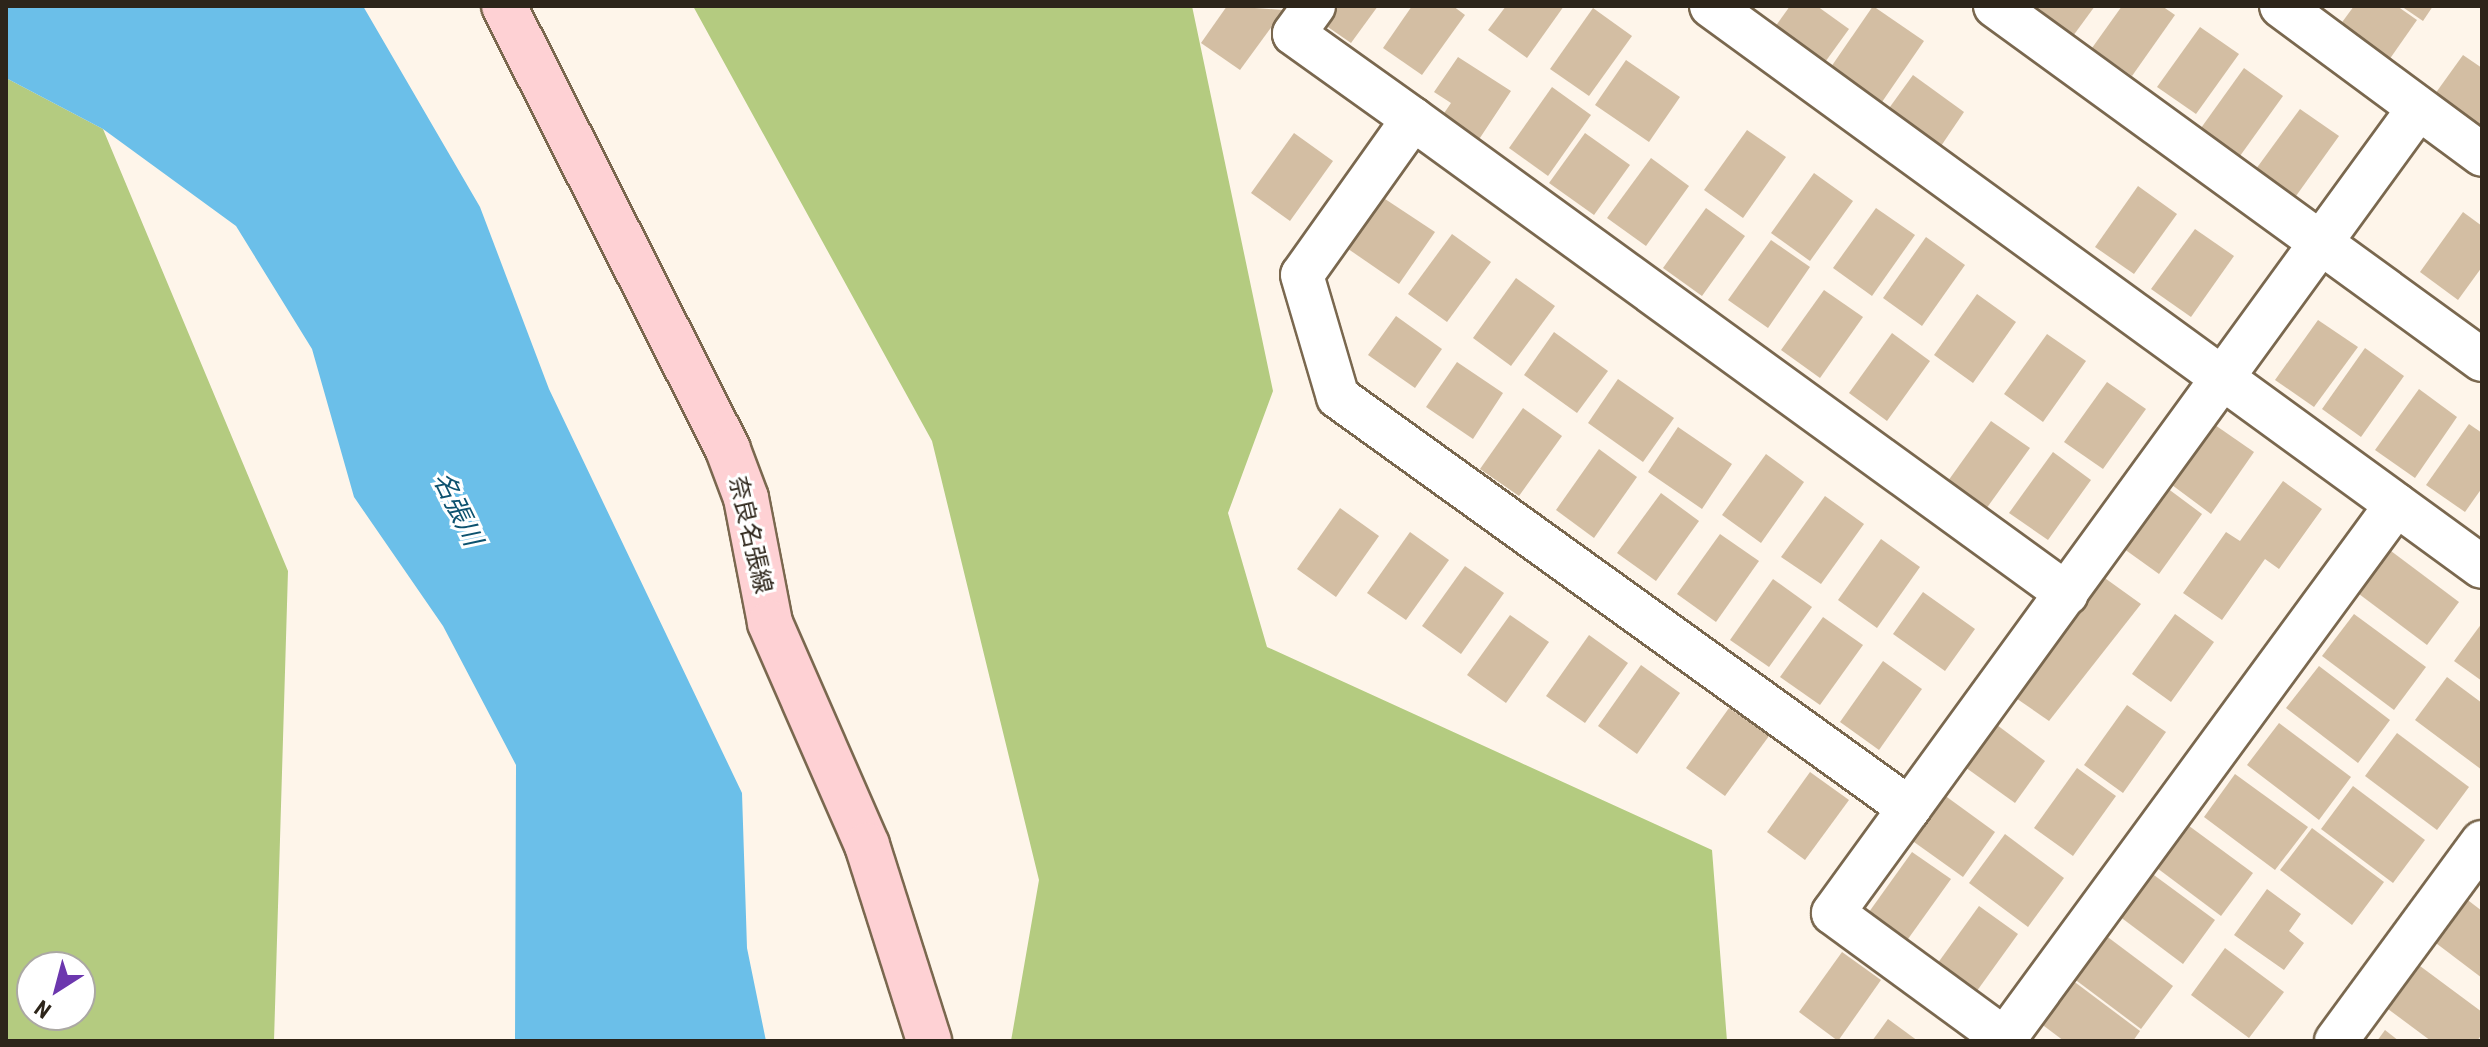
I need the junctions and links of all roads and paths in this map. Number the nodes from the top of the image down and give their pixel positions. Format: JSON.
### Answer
{"nodes":[{"id":1,"x":504,"y":6,"type":"edge"},
{"id":2,"x":1314,"y":6,"type":"edge"},
{"id":3,"x":1711,"y":6,"type":"edge"},
{"id":4,"x":1995,"y":6,"type":"edge"},
{"id":5,"x":2297,"y":11,"type":"edge"},
{"id":6,"x":2418,"y":109,"type":"junction"},
{"id":7,"x":1413,"y":119,"type":"junction"},
{"id":8,"x":2482,"y":155,"type":"edge"},
{"id":9,"x":2321,"y":243,"type":"junction"},
{"id":10,"x":2482,"y":360,"type":"edge"},
{"id":11,"x":2222,"y":378,"type":"junction"},
{"id":12,"x":2396,"y":505,"type":"junction"},
{"id":13,"x":2482,"y":567,"type":"edge"},
{"id":14,"x":2067,"y":594,"type":"junction"},
{"id":15,"x":1909,"y":808,"type":"junction"},
{"id":16,"x":2482,"y":842,"type":"edge"},
{"id":17,"x":2004,"y":1040,"type":"edge"},
{"id":18,"x":929,"y":1041,"type":"edge"},
{"id":19,"x":2336,"y":1041,"type":"edge"}],
"edges":[{"from":1,"to":18,"type":"main road","name":"奈良名張線"},
{"from":2,"to":7,"type":"street"},
{"from":3,"to":11,"type":"street"},
{"from":4,"to":9,"type":"street"},
{"from":5,"to":6,"type":"street"},
{"from":6,"to":8,"type":"street"},
{"from":6,"to":9,"type":"street"},
{"from":7,"to":14,"type":"street"},
{"from":7,"to":15,"type":"street"},
{"from":9,"to":10,"type":"street"},
{"from":9,"to":11,"type":"street"},
{"from":11,"to":12,"type":"street"},
{"from":11,"to":14,"type":"street"},
{"from":12,"to":13,"type":"street"},
{"from":12,"to":17,"type":"street"},
{"from":14,"to":15,"type":"street"},
{"from":15,"to":17,"type":"street"},
{"from":16,"to":19,"type":"street"}]}
